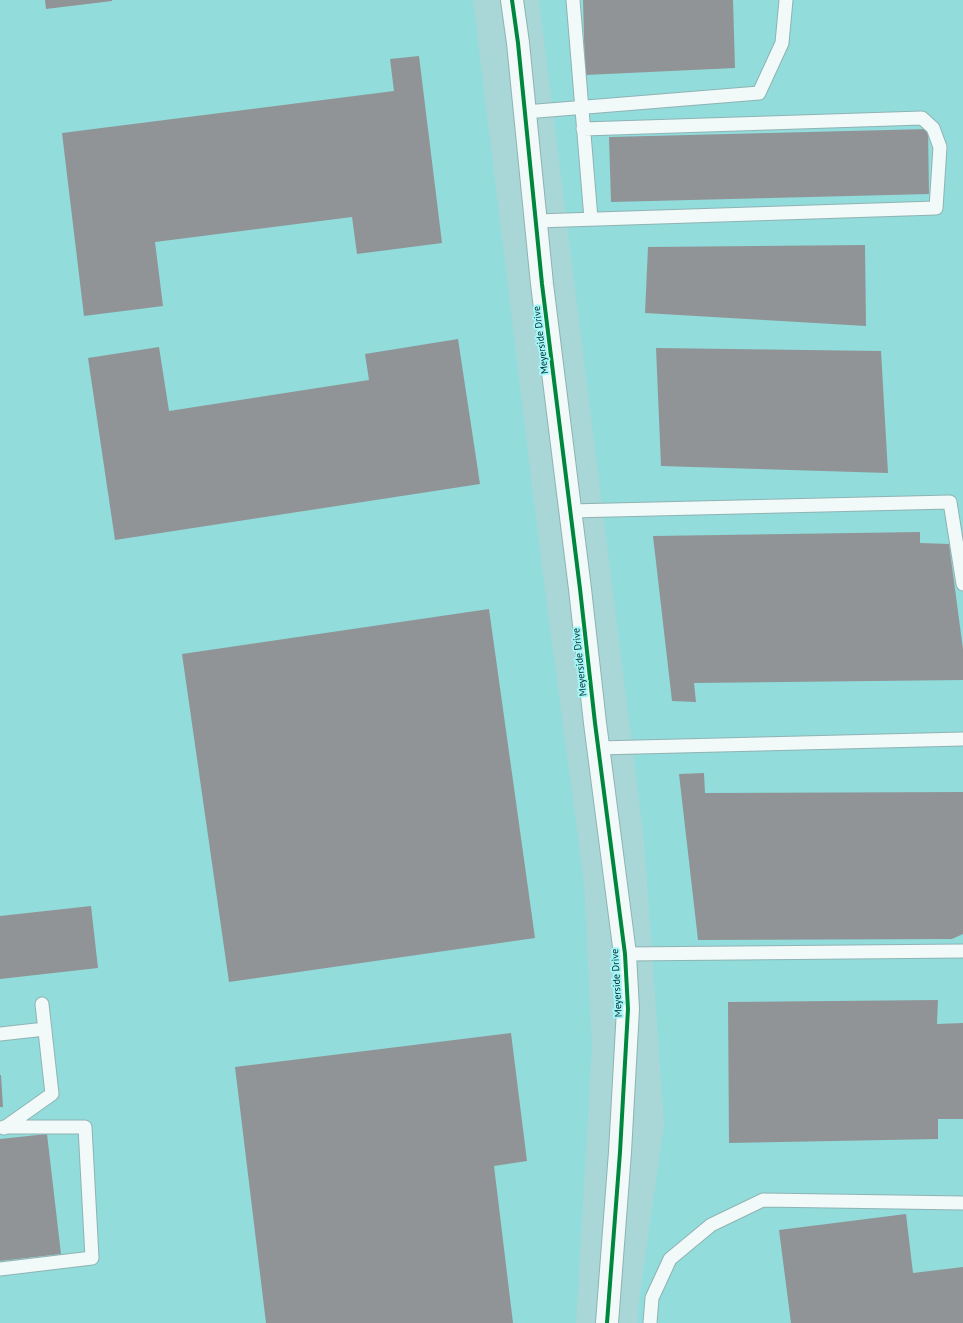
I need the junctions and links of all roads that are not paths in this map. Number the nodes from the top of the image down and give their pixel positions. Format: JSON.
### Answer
{"nodes":[{"id":1,"x":512,"y":0,"type":"edge"},
{"id":2,"x":573,"y":0,"type":"edge"},
{"id":3,"x":786,"y":0,"type":"edge"},
{"id":4,"x":581,"y":107,"type":"junction"},
{"id":5,"x":525,"y":112,"type":"junction"},
{"id":6,"x":583,"y":129,"type":"junction"},
{"id":7,"x":591,"y":219,"type":"junction"},
{"id":8,"x":536,"y":221,"type":"junction"},
{"id":9,"x":570,"y":511,"type":"junction"},
{"id":10,"x":963,"y":584,"type":"edge"},
{"id":11,"x":963,"y":739,"type":"edge"},
{"id":12,"x":598,"y":748,"type":"junction"},
{"id":13,"x":963,"y":951,"type":"edge"},
{"id":14,"x":625,"y":954,"type":"junction"},
{"id":15,"x":42,"y":1004,"type":"dead end"},
{"id":16,"x":45,"y":1029,"type":"junction"},
{"id":17,"x":0,"y":1034,"type":"edge"},
{"id":18,"x":2,"y":1128,"type":"edge"},
{"id":19,"x":963,"y":1202,"type":"edge"},
{"id":20,"x":0,"y":1269,"type":"edge"},
{"id":21,"x":607,"y":1323,"type":"edge"},
{"id":22,"x":650,"y":1323,"type":"edge"}],
"edges":[{"from":1,"to":5,"type":"street","name":"Meyerside Drive"},
{"from":2,"to":4,"type":"lane"},
{"from":3,"to":4,"type":"lane"},
{"from":4,"to":5,"type":"lane"},
{"from":4,"to":6,"type":"lane"},
{"from":5,"to":8,"type":"street","name":"Meyerside Drive"},
{"from":6,"to":7,"type":"lane"},
{"from":6,"to":7,"type":"lane"},
{"from":7,"to":8,"type":"lane"},
{"from":8,"to":9,"type":"street","name":"Meyerside Drive"},
{"from":9,"to":10,"type":"lane"},
{"from":9,"to":12,"type":"street","name":"Meyerside Drive"},
{"from":11,"to":12,"type":"lane"},
{"from":12,"to":14,"type":"street","name":"Meyerside Drive"},
{"from":13,"to":14,"type":"lane"},
{"from":14,"to":21,"type":"street","name":"Meyerside Drive"},
{"from":15,"to":16,"type":"lane"},
{"from":16,"to":17,"type":"lane"},
{"from":16,"to":18,"type":"lane"},
{"from":18,"to":20,"type":"lane"},
{"from":19,"to":22,"type":"lane"}]}
